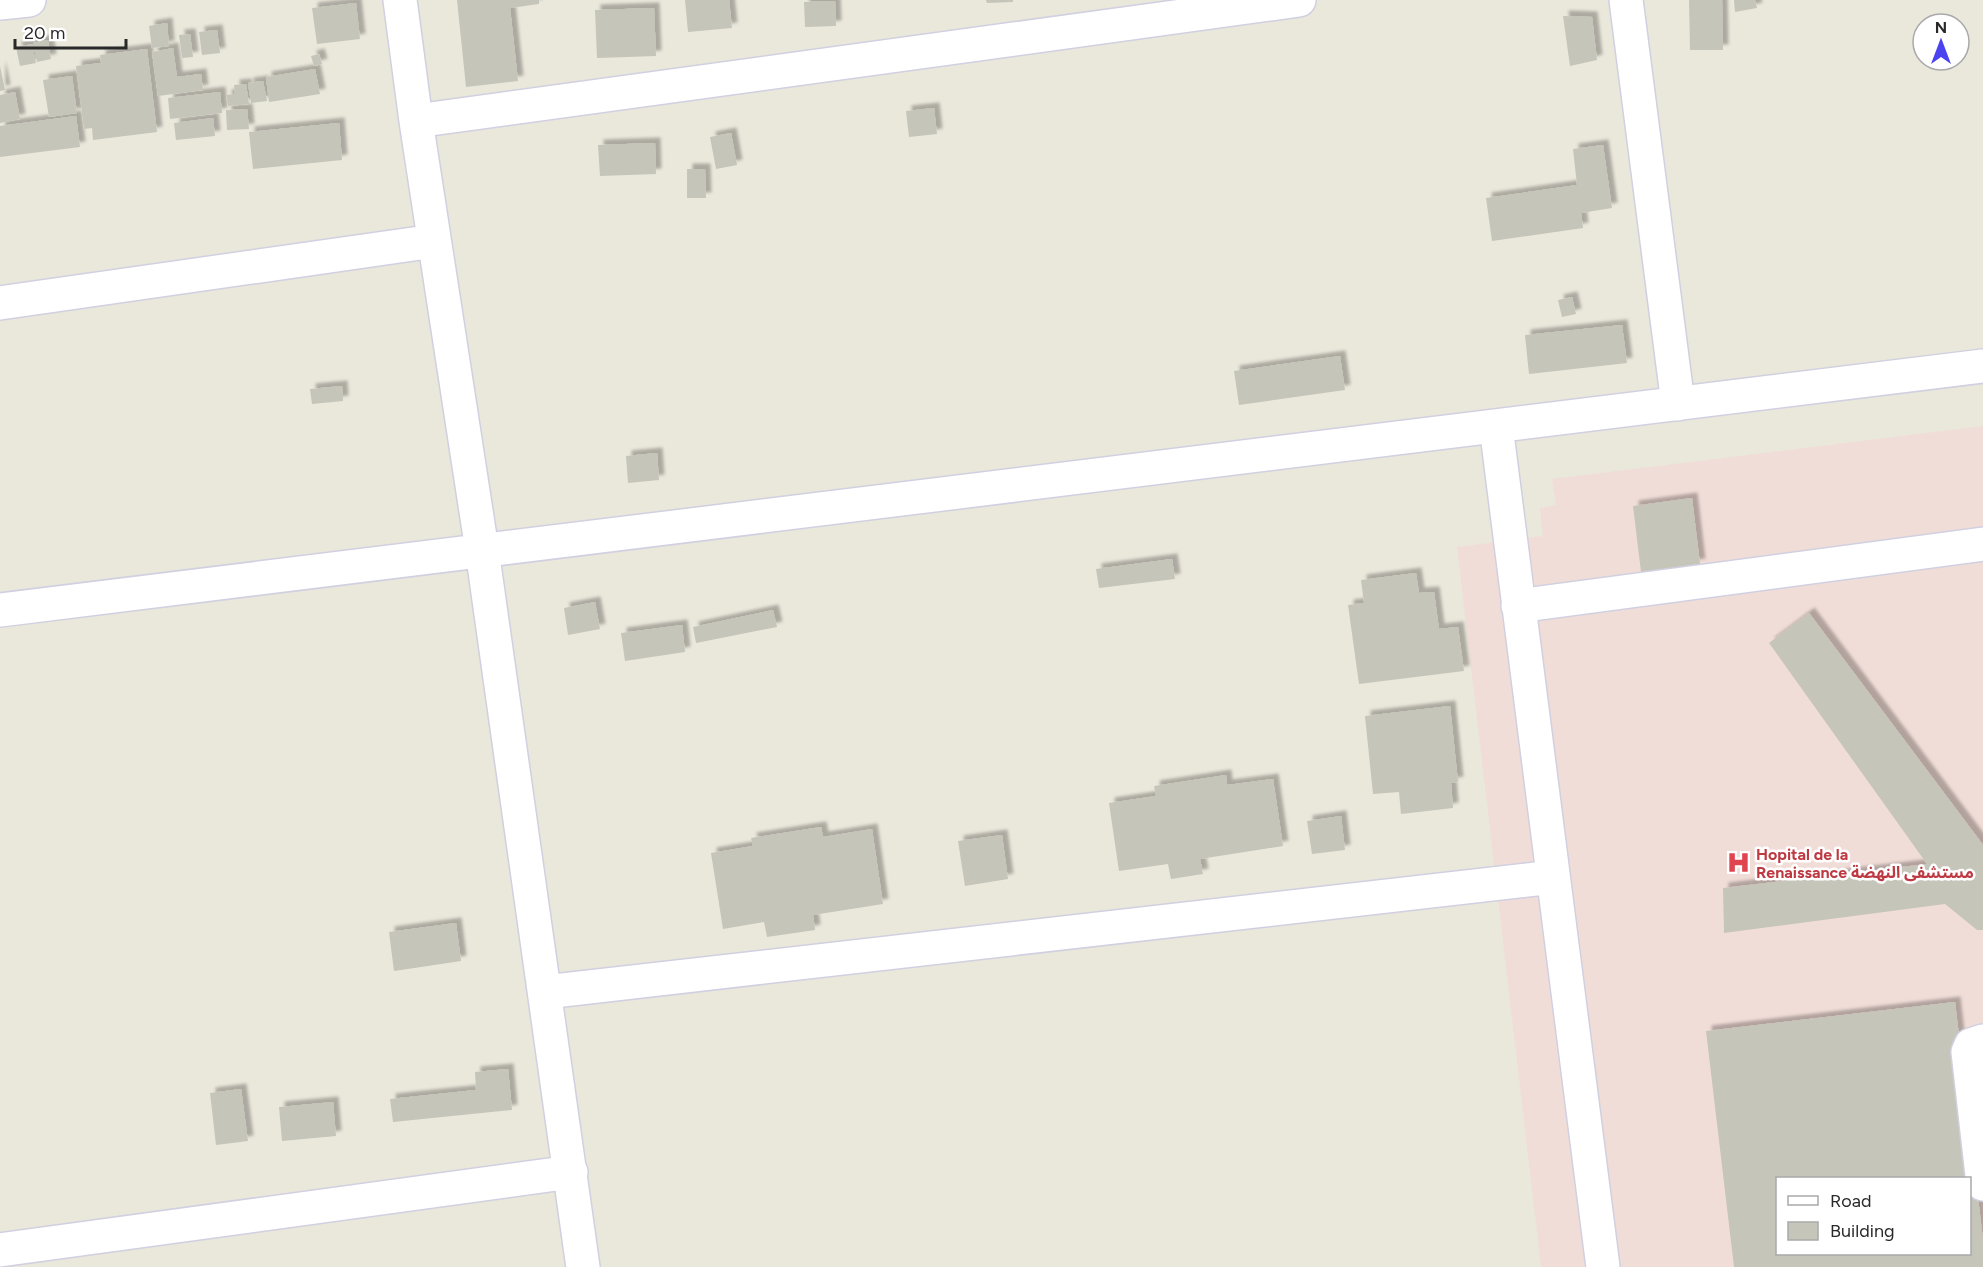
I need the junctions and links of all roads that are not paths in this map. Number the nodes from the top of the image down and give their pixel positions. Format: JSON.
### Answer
{"nodes":[{"id":1,"x":29,"y":0,"type":"edge"},
{"id":2,"x":400,"y":0,"type":"edge"},
{"id":3,"x":1299,"y":0,"type":"edge"},
{"id":4,"x":1626,"y":0,"type":"edge"},
{"id":5,"x":0,"y":3,"type":"edge"},
{"id":6,"x":416,"y":121,"type":"junction"},
{"id":7,"x":434,"y":241,"type":"junction"},
{"id":8,"x":0,"y":303,"type":"edge"},
{"id":9,"x":1983,"y":366,"type":"edge"},
{"id":10,"x":1678,"y":404,"type":"junction"},
{"id":11,"x":1496,"y":426,"type":"junction"},
{"id":12,"x":1983,"y":544,"type":"edge"},
{"id":13,"x":482,"y":550,"type":"junction"},
{"id":14,"x":1518,"y":606,"type":"junction"},
{"id":15,"x":0,"y":610,"type":"edge"},
{"id":16,"x":1553,"y":877,"type":"junction"},
{"id":17,"x":545,"y":992,"type":"junction"},
{"id":18,"x":1983,"y":1041,"type":"edge"},
{"id":19,"x":571,"y":1172,"type":"junction"},
{"id":20,"x":1983,"y":1184,"type":"edge"},
{"id":21,"x":0,"y":1250,"type":"edge"},
{"id":22,"x":583,"y":1267,"type":"edge"},
{"id":23,"x":1603,"y":1267,"type":"edge"}],
"edges":[{"from":1,"to":5,"type":"street"},
{"from":2,"to":6,"type":"street"},
{"from":3,"to":6,"type":"street"},
{"from":4,"to":10,"type":"street"},
{"from":6,"to":7,"type":"street"},
{"from":7,"to":8,"type":"street"},
{"from":7,"to":13,"type":"street"},
{"from":9,"to":10,"type":"street"},
{"from":10,"to":11,"type":"street"},
{"from":11,"to":13,"type":"street"},
{"from":11,"to":14,"type":"street"},
{"from":12,"to":14,"type":"street"},
{"from":13,"to":15,"type":"street"},
{"from":13,"to":17,"type":"street"},
{"from":14,"to":16,"type":"street"},
{"from":16,"to":17,"type":"street"},
{"from":16,"to":23,"type":"street"},
{"from":17,"to":19,"type":"street"},
{"from":18,"to":20,"type":"street"},
{"from":19,"to":21,"type":"street"},
{"from":19,"to":22,"type":"street"}]}
